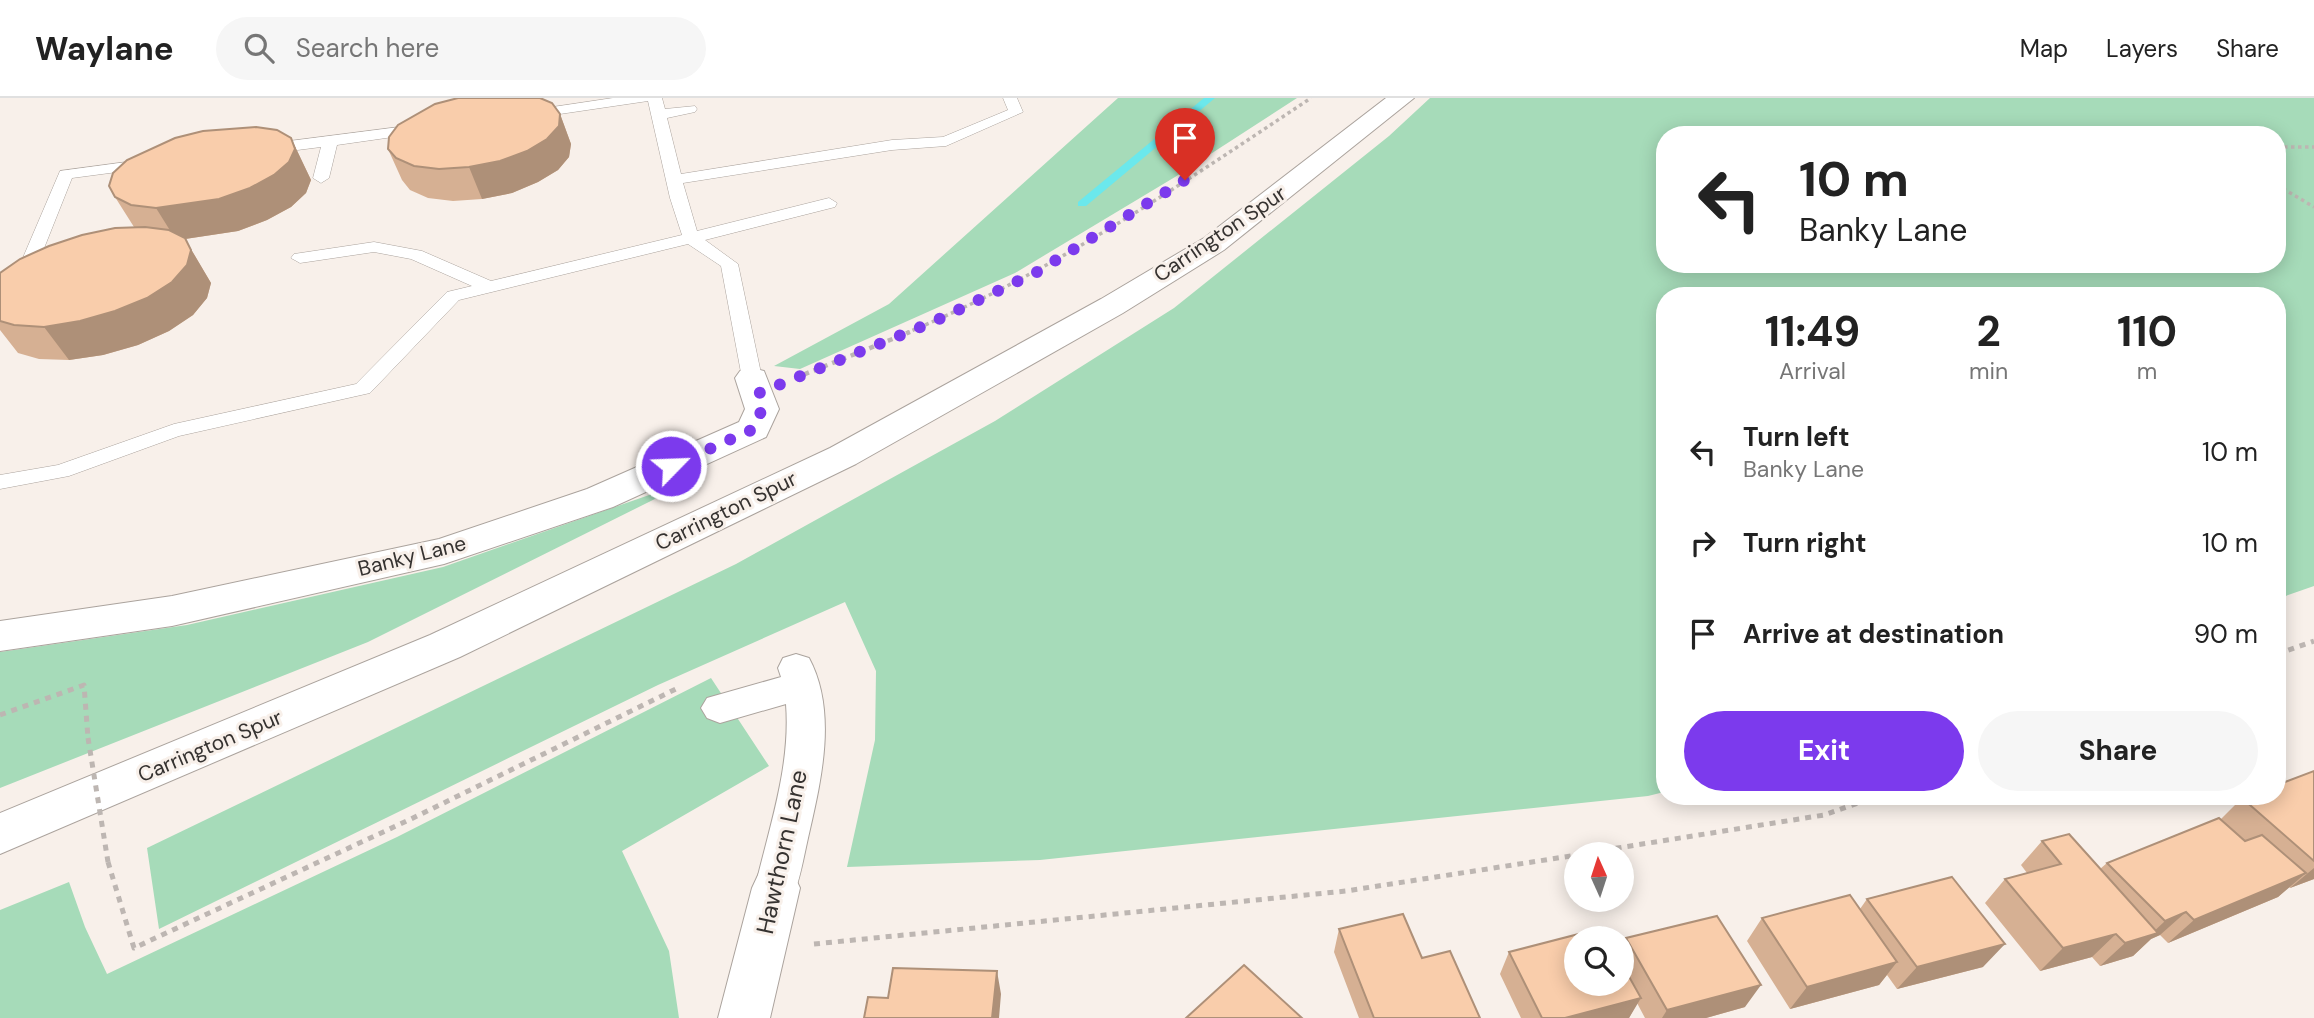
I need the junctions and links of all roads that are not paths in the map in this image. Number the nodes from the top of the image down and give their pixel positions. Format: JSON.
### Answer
{"nodes":[{"id":1,"x":644,"y":98,"type":"edge"},
{"id":2,"x":655,"y":98,"type":"edge"},
{"id":3,"x":1010,"y":98,"type":"edge"},
{"id":4,"x":1402,"y":98,"type":"edge"},
{"id":5,"x":690,"y":109,"type":"dead end"},
{"id":6,"x":659,"y":115,"type":"junction"},
{"id":7,"x":505,"y":118,"type":"edge"},
{"id":8,"x":438,"y":127,"type":"edge"},
{"id":9,"x":330,"y":140,"type":"junction"},
{"id":10,"x":251,"y":150,"type":"edge"},
{"id":11,"x":172,"y":161,"type":"edge"},
{"id":12,"x":321,"y":178,"type":"dead end"},
{"id":13,"x":674,"y":180,"type":"junction"},
{"id":14,"x":829,"y":203,"type":"dead end"},
{"id":15,"x":691,"y":238,"type":"junction"},
{"id":16,"x":300,"y":258,"type":"dead end"},
{"id":17,"x":22,"y":281,"type":"edge"},
{"id":18,"x":489,"y":288,"type":"junction"},
{"id":19,"x":755,"y":385,"type":"joint"},
{"id":20,"x":0,"y":482,"type":"edge"},
{"id":21,"x":0,"y":636,"type":"edge"},
{"id":22,"x":720,"y":708,"type":"dead end"},
{"id":23,"x":0,"y":834,"type":"edge"},
{"id":24,"x":775,"y":888,"type":"joint"},
{"id":25,"x":744,"y":1018,"type":"edge"}],
"edges":[{"from":1,"to":7,"type":"lane"},
{"from":2,"to":6,"type":"lane"},
{"from":3,"to":13,"type":"lane"},
{"from":4,"to":23,"type":"main road","name":"Carrington Spur"},
{"from":5,"to":6,"type":"lane"},
{"from":6,"to":13,"type":"lane"},
{"from":8,"to":9,"type":"lane"},
{"from":9,"to":10,"type":"lane"},
{"from":9,"to":12,"type":"lane"},
{"from":11,"to":17,"type":"lane"},
{"from":13,"to":15,"type":"lane"},
{"from":14,"to":15,"type":"lane"},
{"from":15,"to":18,"type":"lane"},
{"from":15,"to":19,"type":"lane"},
{"from":16,"to":18,"type":"lane"},
{"from":18,"to":20,"type":"lane"},
{"from":19,"to":21,"type":"main road","name":"Banky Lane"},
{"from":22,"to":24,"type":"street","name":"Hawthorn Lane"},
{"from":24,"to":25,"type":"main road","name":"Hawthorn Lane"}]}
